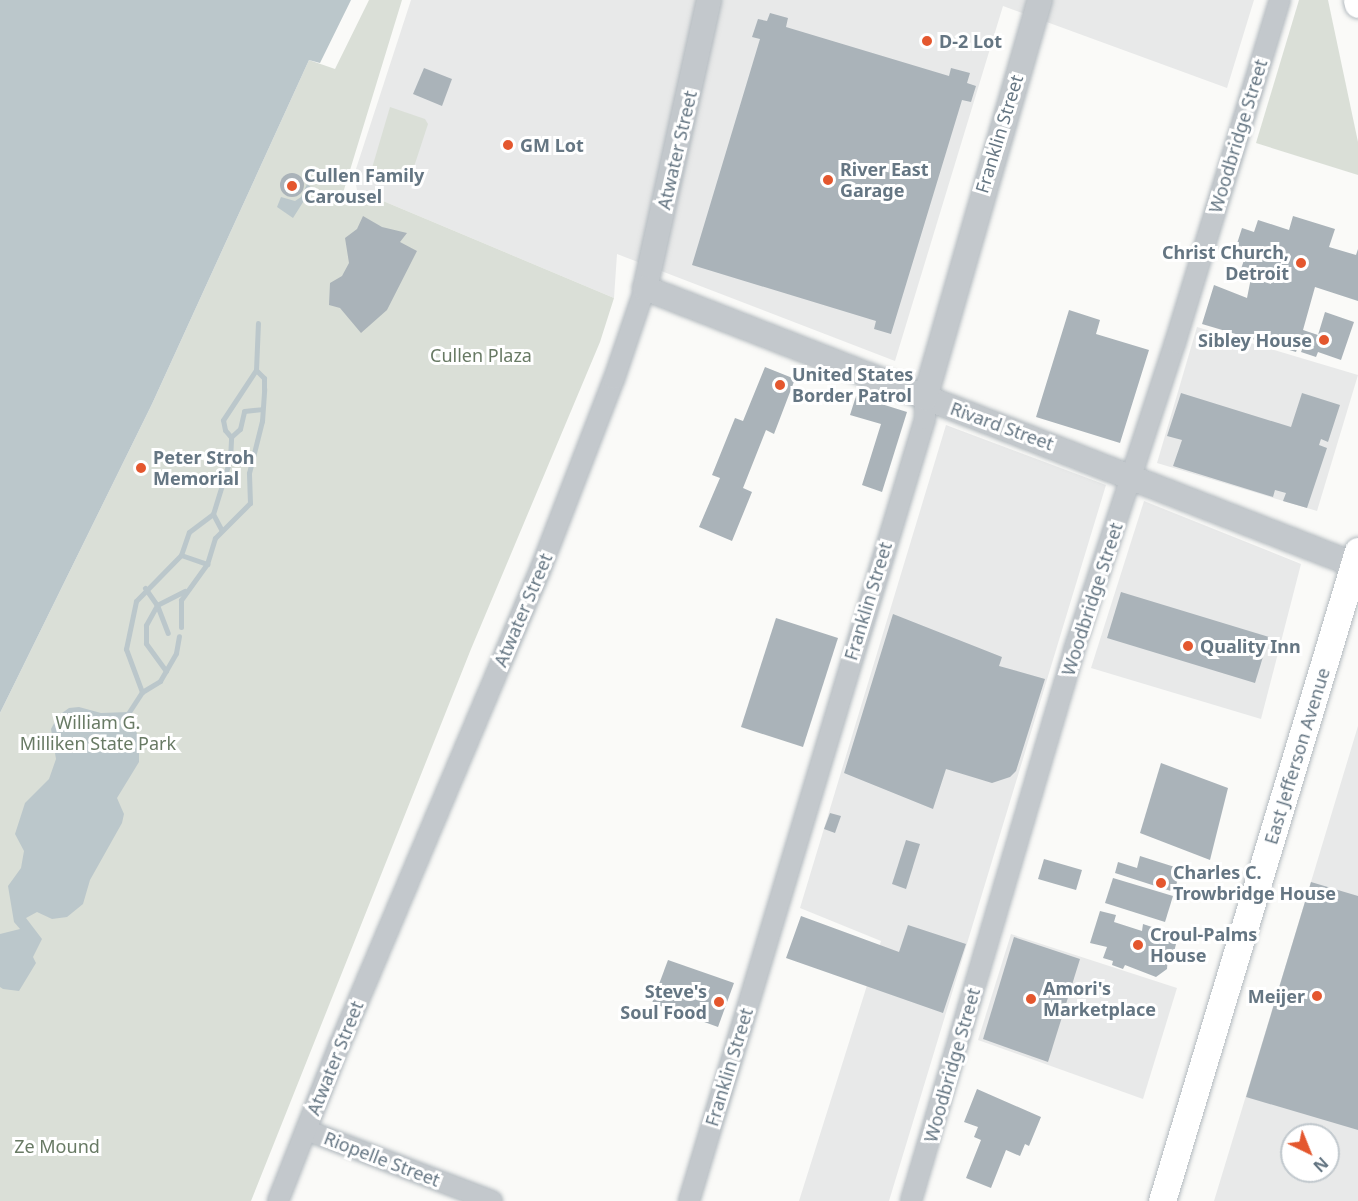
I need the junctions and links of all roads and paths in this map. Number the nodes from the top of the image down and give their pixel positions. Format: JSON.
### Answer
{"nodes":[{"id":1,"x":709,"y":0,"type":"edge"},
{"id":2,"x":1040,"y":0,"type":"edge"},
{"id":3,"x":1280,"y":0,"type":"edge"},
{"id":4,"x":645,"y":288,"type":"junction"},
{"id":5,"x":925,"y":398,"type":"junction"},
{"id":6,"x":1132,"y":475,"type":"junction"},
{"id":7,"x":1357,"y":561,"type":"edge"},
{"id":8,"x":306,"y":1130,"type":"junction"},
{"id":9,"x":278,"y":1201,"type":"edge"},
{"id":10,"x":492,"y":1201,"type":"edge"},
{"id":11,"x":689,"y":1201,"type":"edge"},
{"id":12,"x":911,"y":1201,"type":"edge"},
{"id":13,"x":1162,"y":1201,"type":"edge"}],
"edges":[{"from":1,"to":4,"type":"street","name":"Atwater Street"},
{"from":2,"to":5,"type":"street","name":"Franklin Street"},
{"from":3,"to":6,"type":"street","name":"Woodbridge Street"},
{"from":4,"to":5,"type":"street","name":"Rivard Street"},
{"from":4,"to":8,"type":"street","name":"Atwater Street"},
{"from":5,"to":6,"type":"street","name":"Rivard Street"},
{"from":5,"to":11,"type":"street","name":"Franklin Street"},
{"from":6,"to":7,"type":"street","name":"Rivard Street"},
{"from":6,"to":12,"type":"street","name":"Woodbridge Street"},
{"from":7,"to":13,"type":"main road","name":"East Jefferson Avenue"},
{"from":8,"to":9,"type":"street","name":"Atwater Street"},
{"from":8,"to":10,"type":"street","name":"Riopelle Street"}]}
